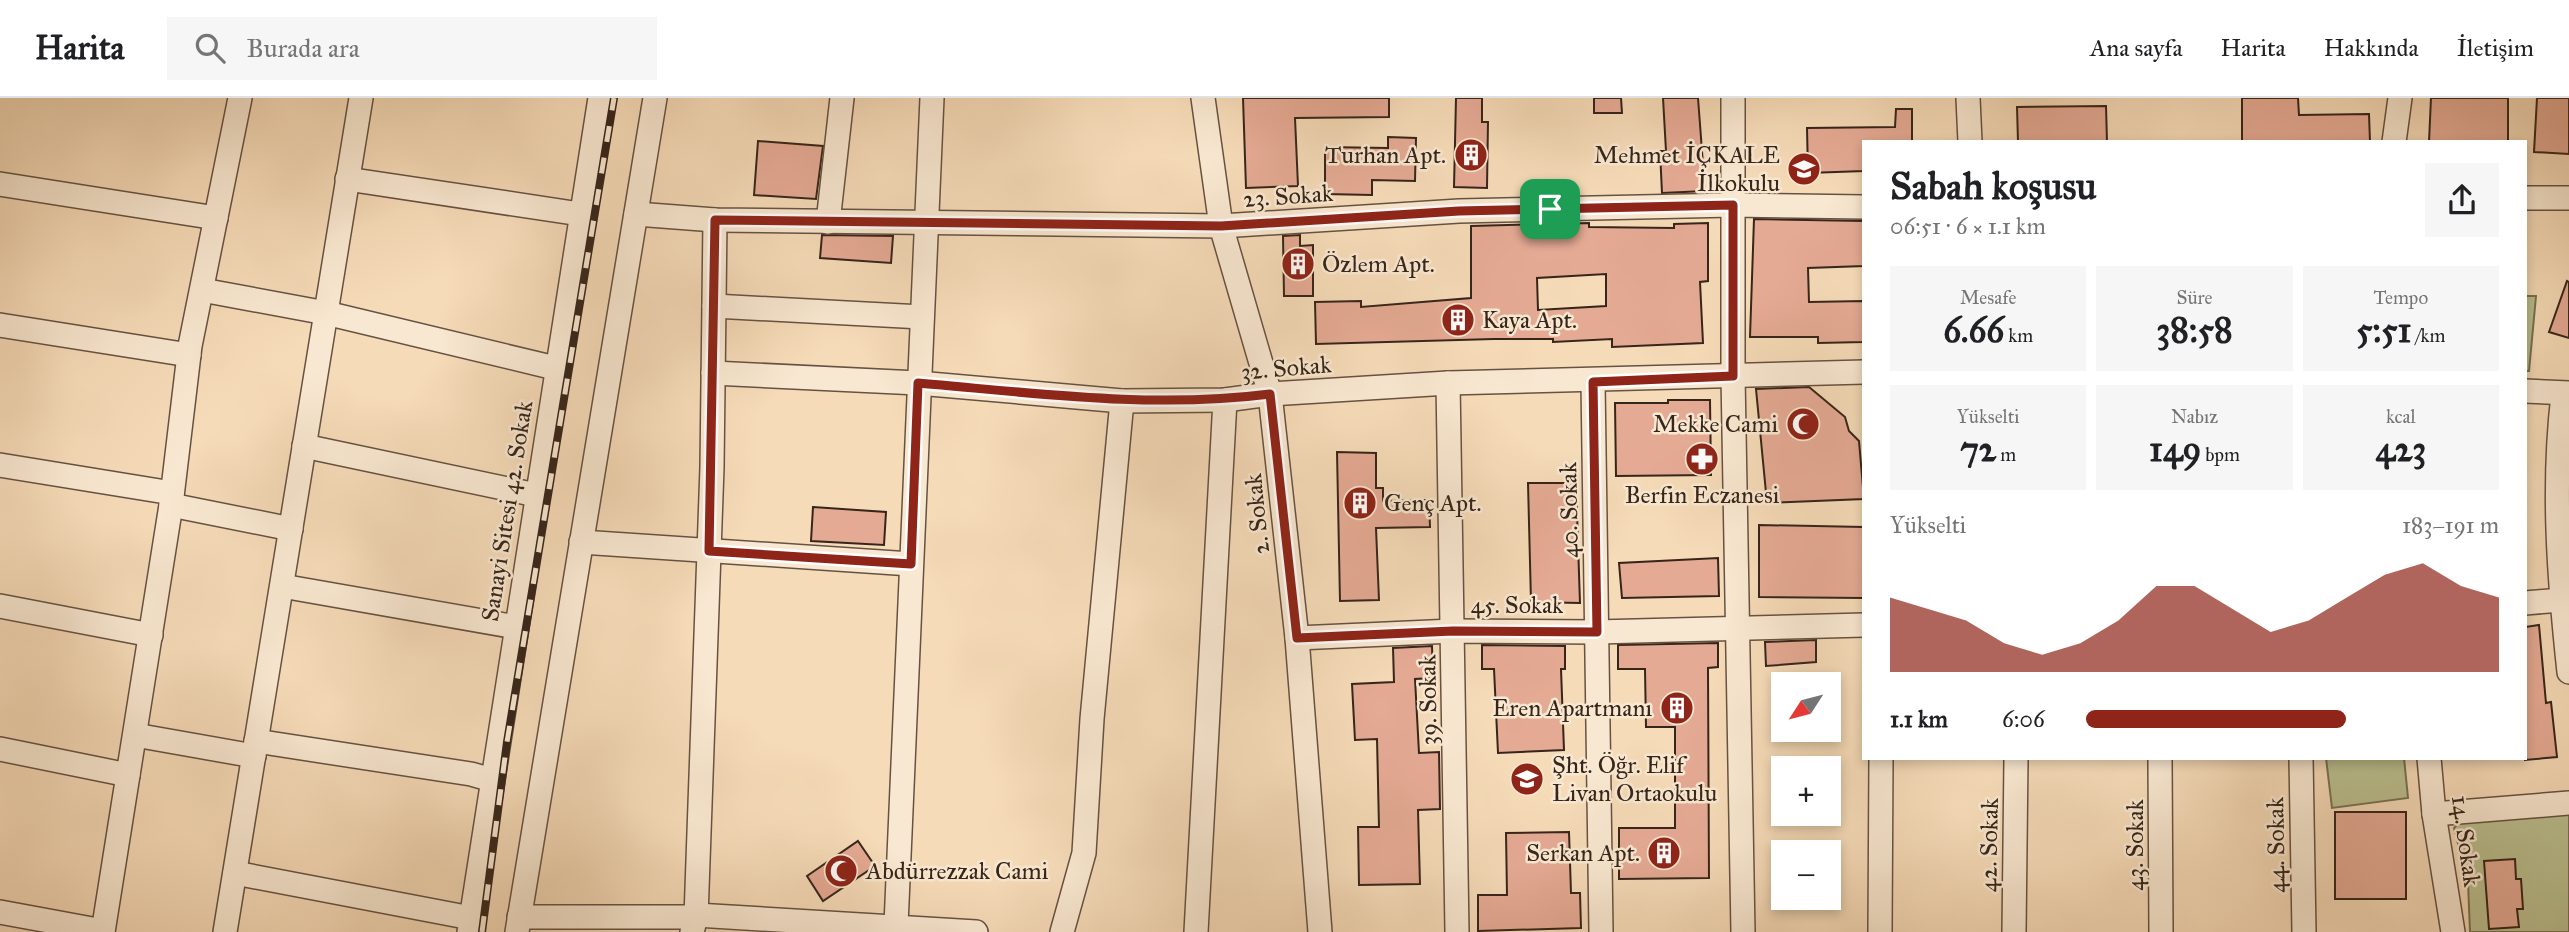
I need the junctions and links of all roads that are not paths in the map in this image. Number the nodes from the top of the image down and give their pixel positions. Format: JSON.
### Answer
{"nodes":[{"id":1,"x":240,"y":98,"type":"edge"},
{"id":2,"x":361,"y":98,"type":"edge"},
{"id":3,"x":600,"y":98,"type":"edge"},
{"id":4,"x":655,"y":98,"type":"edge"},
{"id":5,"x":842,"y":98,"type":"edge"},
{"id":6,"x":932,"y":98,"type":"edge"},
{"id":7,"x":1203,"y":98,"type":"edge"},
{"id":8,"x":1733,"y":98,"type":"edge"},
{"id":9,"x":1968,"y":98,"type":"edge"},
{"id":10,"x":2400,"y":98,"type":"edge"},
{"id":11,"x":1970,"y":140,"type":"edge"},
{"id":12,"x":2394,"y":140,"type":"edge"},
{"id":13,"x":348,"y":179,"type":"junction"},
{"id":14,"x":0,"y":184,"type":"edge"},
{"id":15,"x":2527,"y":198,"type":"edge"},
{"id":16,"x":2569,"y":198,"type":"edge"},
{"id":17,"x":1733,"y":205,"type":"junction"},
{"id":18,"x":1862,"y":207,"type":"edge"},
{"id":19,"x":580,"y":214,"type":"junction"},
{"id":20,"x":636,"y":214,"type":"junction"},
{"id":21,"x":216,"y":218,"type":"junction"},
{"id":22,"x":715,"y":220,"type":"junction"},
{"id":23,"x":828,"y":222,"type":"junction"},
{"id":24,"x":926,"y":223,"type":"junction"},
{"id":25,"x":1221,"y":226,"type":"junction"},
{"id":26,"x":202,"y":290,"type":"junction"},
{"id":27,"x":714,"y":306,"type":"junction"},
{"id":28,"x":326,"y":313,"type":"junction"},
{"id":29,"x":922,"y":317,"type":"junction"},
{"id":30,"x":0,"y":325,"type":"edge"},
{"id":31,"x":189,"y":355,"type":"junction"},
{"id":32,"x":555,"y":368,"type":"junction"},
{"id":33,"x":1862,"y":372,"type":"edge"},
{"id":34,"x":713,"y":373,"type":"junction"},
{"id":35,"x":1733,"y":376,"type":"junction"},
{"id":36,"x":1593,"y":382,"type":"junction"},
{"id":37,"x":918,"y":383,"type":"junction"},
{"id":38,"x":1448,"y":383,"type":"junction"},
{"id":39,"x":2527,"y":391,"type":"edge"},
{"id":40,"x":1270,"y":394,"type":"junction"},
{"id":41,"x":2566,"y":394,"type":"edge"},
{"id":42,"x":1225,"y":400,"type":"junction"},
{"id":43,"x":1122,"y":401,"type":"junction"},
{"id":44,"x":304,"y":446,"type":"junction"},
{"id":45,"x":0,"y":465,"type":"edge"},
{"id":46,"x":536,"y":495,"type":"junction"},
{"id":47,"x":172,"y":499,"type":"junction"},
{"id":48,"x":291,"y":529,"type":"junction"},
{"id":49,"x":581,"y":542,"type":"junction"},
{"id":50,"x":709,"y":551,"type":"junction"},
{"id":51,"x":911,"y":564,"type":"junction"},
{"id":52,"x":282,"y":586,"type":"junction"},
{"id":53,"x":2561,"y":600,"type":"junction"},
{"id":54,"x":2527,"y":603,"type":"edge"},
{"id":55,"x":0,"y":606,"type":"edge"},
{"id":56,"x":1862,"y":625,"type":"edge"},
{"id":57,"x":1738,"y":626,"type":"junction"},
{"id":58,"x":516,"y":627,"type":"junction"},
{"id":59,"x":1453,"y":631,"type":"junction"},
{"id":60,"x":1597,"y":632,"type":"junction"},
{"id":61,"x":151,"y":635,"type":"junction"},
{"id":62,"x":1297,"y":638,"type":"junction"},
{"id":63,"x":2569,"y":671,"type":"edge"},
{"id":64,"x":135,"y":735,"type":"junction"},
{"id":65,"x":0,"y":749,"type":"edge"},
{"id":66,"x":255,"y":749,"type":"junction"},
{"id":67,"x":1881,"y":760,"type":"edge"},
{"id":68,"x":2016,"y":760,"type":"edge"},
{"id":69,"x":2160,"y":760,"type":"edge"},
{"id":70,"x":2301,"y":760,"type":"edge"},
{"id":71,"x":2429,"y":760,"type":"edge"},
{"id":72,"x":128,"y":775,"type":"junction"},
{"id":73,"x":492,"y":780,"type":"junction"},
{"id":74,"x":2569,"y":803,"type":"edge"},
{"id":75,"x":2434,"y":814,"type":"junction"},
{"id":76,"x":235,"y":873,"type":"junction"},
{"id":77,"x":0,"y":912,"type":"edge"},
{"id":78,"x":695,"y":921,"type":"edge"},
{"id":79,"x":470,"y":925,"type":"edge"},
{"id":80,"x":518,"y":925,"type":"edge"},
{"id":81,"x":896,"y":925,"type":"junction"},
{"id":82,"x":830,"y":928,"type":"edge"},
{"id":83,"x":924,"y":930,"type":"edge"},
{"id":84,"x":103,"y":931,"type":"edge"},
{"id":85,"x":225,"y":932,"type":"edge"},
{"id":86,"x":976,"y":932,"type":"edge"},
{"id":87,"x":1062,"y":932,"type":"edge"},
{"id":88,"x":1196,"y":932,"type":"edge"},
{"id":89,"x":1320,"y":932,"type":"edge"},
{"id":90,"x":1457,"y":932,"type":"edge"},
{"id":91,"x":1601,"y":932,"type":"edge"},
{"id":92,"x":1743,"y":932,"type":"edge"},
{"id":93,"x":1880,"y":932,"type":"edge"},
{"id":94,"x":2014,"y":932,"type":"edge"},
{"id":95,"x":2161,"y":932,"type":"edge"},
{"id":96,"x":2304,"y":932,"type":"edge"},
{"id":97,"x":2452,"y":932,"type":"edge"}],
"edges":[{"from":1,"to":21,"type":"street"},
{"from":2,"to":13,"type":"street"},
{"from":3,"to":19,"type":"street","name":"Sanayi Sitesi 42. Sokak"},
{"from":4,"to":20,"type":"street"},
{"from":5,"to":23,"type":"street"},
{"from":6,"to":24,"type":"street"},
{"from":7,"to":25,"type":"street","name":"2. Sokak"},
{"from":8,"to":17,"type":"street"},
{"from":9,"to":11,"type":"street"},
{"from":10,"to":12,"type":"street"},
{"from":13,"to":19,"type":"street"},
{"from":13,"to":28,"type":"street"},
{"from":14,"to":21,"type":"street"},
{"from":15,"to":16,"type":"street"},
{"from":17,"to":18,"type":"street","name":"23. Sokak"},
{"from":17,"to":25,"type":"street","name":"23. Sokak"},
{"from":17,"to":35,"type":"street"},
{"from":19,"to":32,"type":"street","name":"Sanayi Sitesi 42. Sokak"},
{"from":20,"to":22,"type":"street","name":"23. Sokak"},
{"from":20,"to":49,"type":"street"},
{"from":21,"to":26,"type":"street"},
{"from":22,"to":23,"type":"street","name":"23. Sokak"},
{"from":22,"to":27,"type":"street"},
{"from":23,"to":24,"type":"street","name":"23. Sokak"},
{"from":24,"to":25,"type":"street","name":"23. Sokak"},
{"from":24,"to":29,"type":"street"},
{"from":25,"to":40,"type":"street","name":"2. Sokak"},
{"from":26,"to":28,"type":"street"},
{"from":26,"to":31,"type":"street"},
{"from":27,"to":29,"type":"street"},
{"from":27,"to":34,"type":"street"},
{"from":28,"to":32,"type":"street"},
{"from":28,"to":44,"type":"street"},
{"from":29,"to":37,"type":"street"},
{"from":30,"to":31,"type":"street"},
{"from":31,"to":47,"type":"street"},
{"from":32,"to":46,"type":"street","name":"Sanayi Sitesi 42. Sokak"},
{"from":33,"to":35,"type":"street","name":"32. Sokak"},
{"from":34,"to":37,"type":"street","name":"32. Sokak"},
{"from":34,"to":50,"type":"street"},
{"from":35,"to":36,"type":"street","name":"32. Sokak"},
{"from":35,"to":57,"type":"street"},
{"from":36,"to":38,"type":"street","name":"32. Sokak"},
{"from":36,"to":60,"type":"street","name":"40. Sokak"},
{"from":37,"to":43,"type":"street","name":"32. Sokak"},
{"from":37,"to":51,"type":"street"},
{"from":38,"to":40,"type":"street","name":"32. Sokak"},
{"from":38,"to":59,"type":"street","name":"39. Sokak"},
{"from":39,"to":41,"type":"street"},
{"from":40,"to":42,"type":"street","name":"32. Sokak"},
{"from":40,"to":62,"type":"street","name":"2. Sokak"},
{"from":41,"to":53,"type":"street"},
{"from":42,"to":43,"type":"street","name":"32. Sokak"},
{"from":42,"to":88,"type":"street"},
{"from":43,"to":87,"type":"street"},
{"from":44,"to":46,"type":"street"},
{"from":44,"to":48,"type":"street"},
{"from":45,"to":47,"type":"street"},
{"from":46,"to":58,"type":"street","name":"Sanayi Sitesi 42. Sokak"},
{"from":47,"to":48,"type":"street"},
{"from":47,"to":61,"type":"street"},
{"from":48,"to":52,"type":"street"},
{"from":49,"to":50,"type":"street"},
{"from":49,"to":80,"type":"street"},
{"from":50,"to":51,"type":"street"},
{"from":50,"to":78,"type":"street"},
{"from":51,"to":81,"type":"street"},
{"from":52,"to":58,"type":"street"},
{"from":52,"to":66,"type":"street"},
{"from":53,"to":54,"type":"street"},
{"from":53,"to":63,"type":"street"},
{"from":55,"to":61,"type":"street"},
{"from":56,"to":57,"type":"street","name":"45. Sokak"},
{"from":57,"to":60,"type":"street","name":"45. Sokak"},
{"from":57,"to":92,"type":"street"},
{"from":58,"to":73,"type":"street","name":"Sanayi Sitesi 42. Sokak"},
{"from":59,"to":60,"type":"street","name":"45. Sokak"},
{"from":59,"to":62,"type":"street","name":"45. Sokak"},
{"from":59,"to":90,"type":"street","name":"39. Sokak"},
{"from":60,"to":91,"type":"street","name":"40. Sokak"},
{"from":61,"to":64,"type":"street"},
{"from":62,"to":89,"type":"street","name":"2. Sokak"},
{"from":64,"to":66,"type":"street"},
{"from":64,"to":72,"type":"street"},
{"from":65,"to":72,"type":"street"},
{"from":66,"to":73,"type":"street"},
{"from":66,"to":76,"type":"street"},
{"from":67,"to":93,"type":"street"},
{"from":68,"to":94,"type":"street","name":"42. Sokak"},
{"from":69,"to":95,"type":"street","name":"43. Sokak"},
{"from":70,"to":96,"type":"street","name":"44. Sokak"},
{"from":71,"to":75,"type":"street","name":"14. Sokak"},
{"from":72,"to":84,"type":"street"},
{"from":73,"to":79,"type":"street","name":"Sanayi Sitesi 42. Sokak"},
{"from":74,"to":75,"type":"street"},
{"from":75,"to":97,"type":"street","name":"14. Sokak"},
{"from":76,"to":79,"type":"street"},
{"from":76,"to":85,"type":"street"},
{"from":77,"to":84,"type":"street"},
{"from":78,"to":80,"type":"street"},
{"from":78,"to":82,"type":"street"},
{"from":81,"to":82,"type":"street"},
{"from":81,"to":83,"type":"street"},
{"from":83,"to":86,"type":"street"}]}
